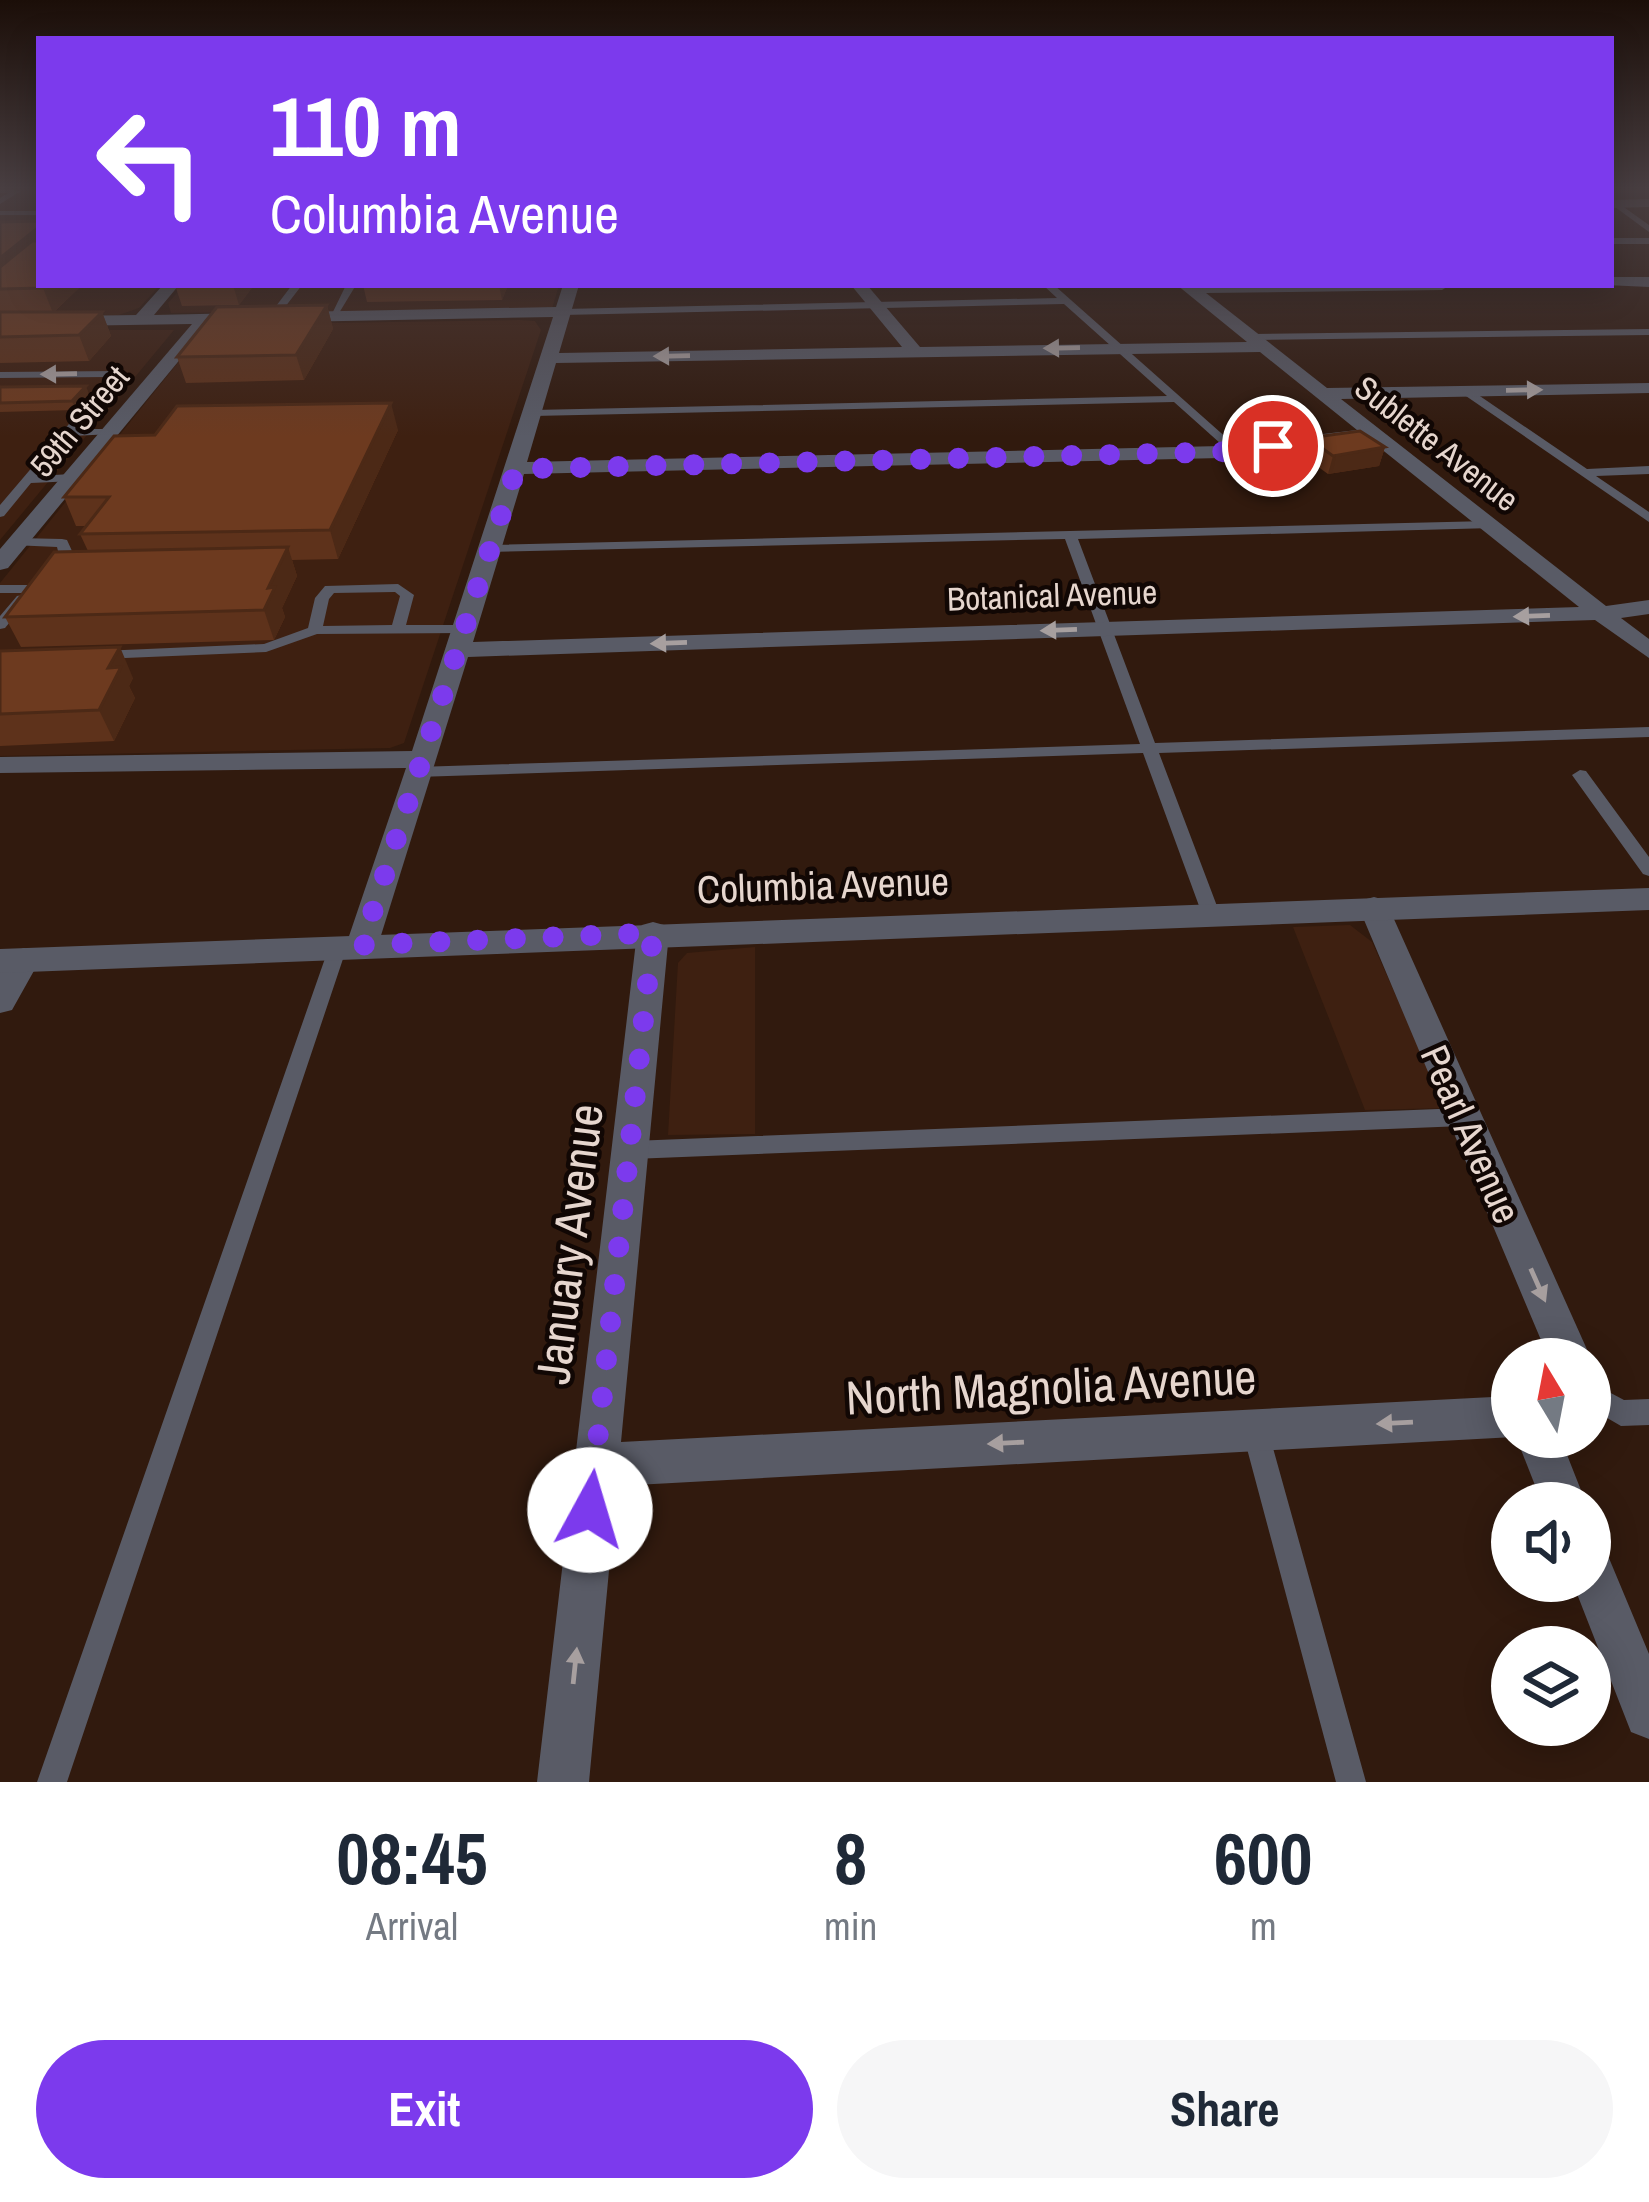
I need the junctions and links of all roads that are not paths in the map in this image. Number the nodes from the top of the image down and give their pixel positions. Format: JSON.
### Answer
{"nodes":[{"id":1,"x":1614,"y":282,"type":"edge"},
{"id":2,"x":1649,"y":282,"type":"edge"},
{"id":3,"x":168,"y":288,"type":"edge"},
{"id":4,"x":295,"y":288,"type":"edge"},
{"id":5,"x":349,"y":288,"type":"edge"},
{"id":6,"x":570,"y":288,"type":"edge"},
{"id":7,"x":712,"y":288,"type":"edge"},
{"id":8,"x":862,"y":288,"type":"edge"},
{"id":9,"x":1051,"y":288,"type":"edge"},
{"id":10,"x":1189,"y":288,"type":"edge"},
{"id":11,"x":1065,"y":301,"type":"junction"},
{"id":12,"x":877,"y":305,"type":"junction"},
{"id":13,"x":712,"y":309,"type":"junction"},
{"id":14,"x":562,"y":312,"type":"junction"},
{"id":15,"x":332,"y":316,"type":"junction"},
{"id":16,"x":272,"y":317,"type":"junction"},
{"id":17,"x":205,"y":319,"type":"junction"},
{"id":18,"x":140,"y":320,"type":"junction"},
{"id":19,"x":0,"y":322,"type":"edge"},
{"id":20,"x":1649,"y":332,"type":"edge"},
{"id":21,"x":1258,"y":342,"type":"junction"},
{"id":22,"x":1118,"y":347,"type":"junction"},
{"id":23,"x":915,"y":352,"type":"junction"},
{"id":24,"x":548,"y":358,"type":"junction"},
{"id":25,"x":0,"y":375,"type":"edge"},
{"id":26,"x":1649,"y":388,"type":"edge"},
{"id":27,"x":1467,"y":392,"type":"junction"},
{"id":28,"x":1323,"y":394,"type":"junction"},
{"id":29,"x":1177,"y":399,"type":"junction"},
{"id":30,"x":532,"y":412,"type":"junction"},
{"id":31,"x":110,"y":432,"type":"junction"},
{"id":32,"x":67,"y":433,"type":"junction"},
{"id":33,"x":1372,"y":434,"type":"junction"},
{"id":34,"x":1234,"y":450,"type":"junction"},
{"id":35,"x":516,"y":469,"type":"junction"},
{"id":36,"x":1649,"y":470,"type":"edge"},
{"id":37,"x":1584,"y":473,"type":"junction"},
{"id":38,"x":71,"y":478,"type":"junction"},
{"id":39,"x":27,"y":480,"type":"junction"},
{"id":40,"x":0,"y":514,"type":"edge"},
{"id":41,"x":1649,"y":518,"type":"edge"},
{"id":42,"x":1488,"y":526,"type":"junction"},
{"id":43,"x":1070,"y":536,"type":"junction"},
{"id":44,"x":491,"y":549,"type":"junction"},
{"id":45,"x":7,"y":551,"type":"edge"},
{"id":46,"x":0,"y":589,"type":"edge"},
{"id":47,"x":31,"y":589,"type":"junction"},
{"id":48,"x":1649,"y":607,"type":"edge"},
{"id":49,"x":1602,"y":613,"type":"junction"},
{"id":50,"x":0,"y":625,"type":"edge"},
{"id":51,"x":398,"y":629,"type":"junction"},
{"id":52,"x":1105,"y":629,"type":"junction"},
{"id":53,"x":314,"y":630,"type":"junction"},
{"id":54,"x":460,"y":639,"type":"junction"},
{"id":55,"x":1649,"y":651,"type":"edge"},
{"id":56,"x":88,"y":655,"type":"edge"},
{"id":57,"x":1649,"y":732,"type":"edge"},
{"id":58,"x":1148,"y":747,"type":"junction"},
{"id":59,"x":0,"y":765,"type":"edge"},
{"id":60,"x":420,"y":765,"type":"junction"},
{"id":61,"x":1580,"y":775,"type":"dead end"},
{"id":62,"x":1649,"y":870,"type":"edge"},
{"id":63,"x":1649,"y":899,"type":"edge"},
{"id":64,"x":1374,"y":908,"type":"junction"},
{"id":65,"x":1211,"y":914,"type":"junction"},
{"id":66,"x":653,"y":933,"type":"junction"},
{"id":67,"x":350,"y":946,"type":"junction"},
{"id":68,"x":12,"y":960,"type":"edge"},
{"id":69,"x":0,"y":1001,"type":"edge"},
{"id":70,"x":1462,"y":1117,"type":"junction"},
{"id":71,"x":632,"y":1150,"type":"junction"},
{"id":72,"x":1561,"y":1338,"type":"edge"},
{"id":73,"x":1611,"y":1407,"type":"edge"},
{"id":74,"x":1649,"y":1412,"type":"edge"},
{"id":75,"x":1491,"y":1418,"type":"edge"},
{"id":76,"x":1255,"y":1430,"type":"junction"},
{"id":77,"x":595,"y":1465,"type":"junction"},
{"id":78,"x":1604,"y":1602,"type":"edge"},
{"id":79,"x":1649,"y":1714,"type":"edge"},
{"id":80,"x":52,"y":1782,"type":"edge"},
{"id":81,"x":563,"y":1782,"type":"edge"},
{"id":82,"x":1351,"y":1782,"type":"edge"}],
"edges":[{"from":1,"to":2,"type":"street"},
{"from":3,"to":18,"type":"street","name":"59th Street"},
{"from":4,"to":16,"type":"lane"},
{"from":5,"to":15,"type":"lane"},
{"from":6,"to":14,"type":"street"},
{"from":7,"to":13,"type":"lane"},
{"from":8,"to":12,"type":"street"},
{"from":9,"to":11,"type":"lane"},
{"from":10,"to":21,"type":"street","name":"Sublette Avenue"},
{"from":11,"to":12,"type":"lane"},
{"from":11,"to":22,"type":"lane"},
{"from":12,"to":13,"type":"lane"},
{"from":12,"to":23,"type":"street"},
{"from":13,"to":14,"type":"lane"},
{"from":14,"to":15,"type":"street"},
{"from":14,"to":24,"type":"street"},
{"from":15,"to":16,"type":"street"},
{"from":16,"to":17,"type":"street"},
{"from":17,"to":18,"type":"street"},
{"from":17,"to":31,"type":"street","name":"59th Street"},
{"from":18,"to":19,"type":"street"},
{"from":20,"to":21,"type":"lane"},
{"from":21,"to":22,"type":"street"},
{"from":21,"to":28,"type":"street","name":"Sublette Avenue"},
{"from":22,"to":23,"type":"street","one_way":true},
{"from":22,"to":29,"type":"lane"},
{"from":23,"to":24,"type":"street","one_way":true},
{"from":24,"to":30,"type":"street"},
{"from":32,"to":25,"type":"lane","one_way":true},
{"from":27,"to":26,"type":"street","one_way":true},
{"from":27,"to":28,"type":"street"},
{"from":27,"to":37,"type":"lane"},
{"from":28,"to":33,"type":"street","name":"Sublette Avenue"},
{"from":29,"to":30,"type":"lane"},
{"from":29,"to":34,"type":"lane"},
{"from":30,"to":35,"type":"street"},
{"from":31,"to":32,"type":"lane"},
{"from":31,"to":38,"type":"street","name":"59th Street"},
{"from":32,"to":39,"type":"lane"},
{"from":33,"to":34,"type":"street"},
{"from":33,"to":42,"type":"street","name":"Sublette Avenue"},
{"from":34,"to":35,"type":"street"},
{"from":35,"to":44,"type":"street"},
{"from":36,"to":37,"type":"lane"},
{"from":37,"to":41,"type":"lane"},
{"from":38,"to":39,"type":"lane"},
{"from":38,"to":45,"type":"street","name":"59th Street"},
{"from":39,"to":40,"type":"lane"},
{"from":42,"to":43,"type":"lane"},
{"from":42,"to":49,"type":"street","name":"Sublette Avenue"},
{"from":43,"to":44,"type":"lane"},
{"from":43,"to":52,"type":"lane"},
{"from":44,"to":54,"type":"street"},
{"from":45,"to":47,"type":"lane"},
{"from":46,"to":47,"type":"lane"},
{"from":47,"to":50,"type":"lane"},
{"from":48,"to":49,"type":"street","name":"Botanical Avenue"},
{"from":49,"to":52,"type":"street","name":"Botanical Avenue","one_way":true},
{"from":49,"to":55,"type":"street","name":"Sublette Avenue"},
{"from":51,"to":53,"type":"lane"},
{"from":51,"to":53,"type":"lane"},
{"from":51,"to":54,"type":"lane"},
{"from":52,"to":54,"type":"street","name":"Botanical Avenue","one_way":true},
{"from":52,"to":58,"type":"lane"},
{"from":53,"to":56,"type":"lane"},
{"from":54,"to":60,"type":"street"},
{"from":57,"to":58,"type":"lane"},
{"from":58,"to":60,"type":"lane"},
{"from":58,"to":65,"type":"lane"},
{"from":59,"to":60,"type":"street"},
{"from":60,"to":67,"type":"street"},
{"from":61,"to":62,"type":"lane"},
{"from":63,"to":64,"type":"street","name":"Columbia Avenue"},
{"from":64,"to":65,"type":"street","name":"Columbia Avenue"},
{"from":64,"to":70,"type":"street","name":"Pearl Avenue"},
{"from":65,"to":66,"type":"street","name":"Columbia Avenue"},
{"from":66,"to":67,"type":"street","name":"Columbia Avenue"},
{"from":66,"to":71,"type":"street","name":"January Avenue"},
{"from":67,"to":68,"type":"street","name":"Columbia Avenue"},
{"from":67,"to":80,"type":"lane"},
{"from":68,"to":69,"type":"street"},
{"from":70,"to":71,"type":"lane"},
{"from":70,"to":72,"type":"street","name":"Pearl Avenue","one_way":true},
{"from":71,"to":77,"type":"street","name":"January Avenue"},
{"from":73,"to":74,"type":"lane"},
{"from":75,"to":76,"type":"street","name":"North Magnolia Avenue","one_way":true},
{"from":76,"to":77,"type":"street","name":"North Magnolia Avenue","one_way":true},
{"from":76,"to":82,"type":"lane"},
{"from":81,"to":77,"type":"street","name":"January Avenue","one_way":true},
{"from":78,"to":79,"type":"street"}]}
